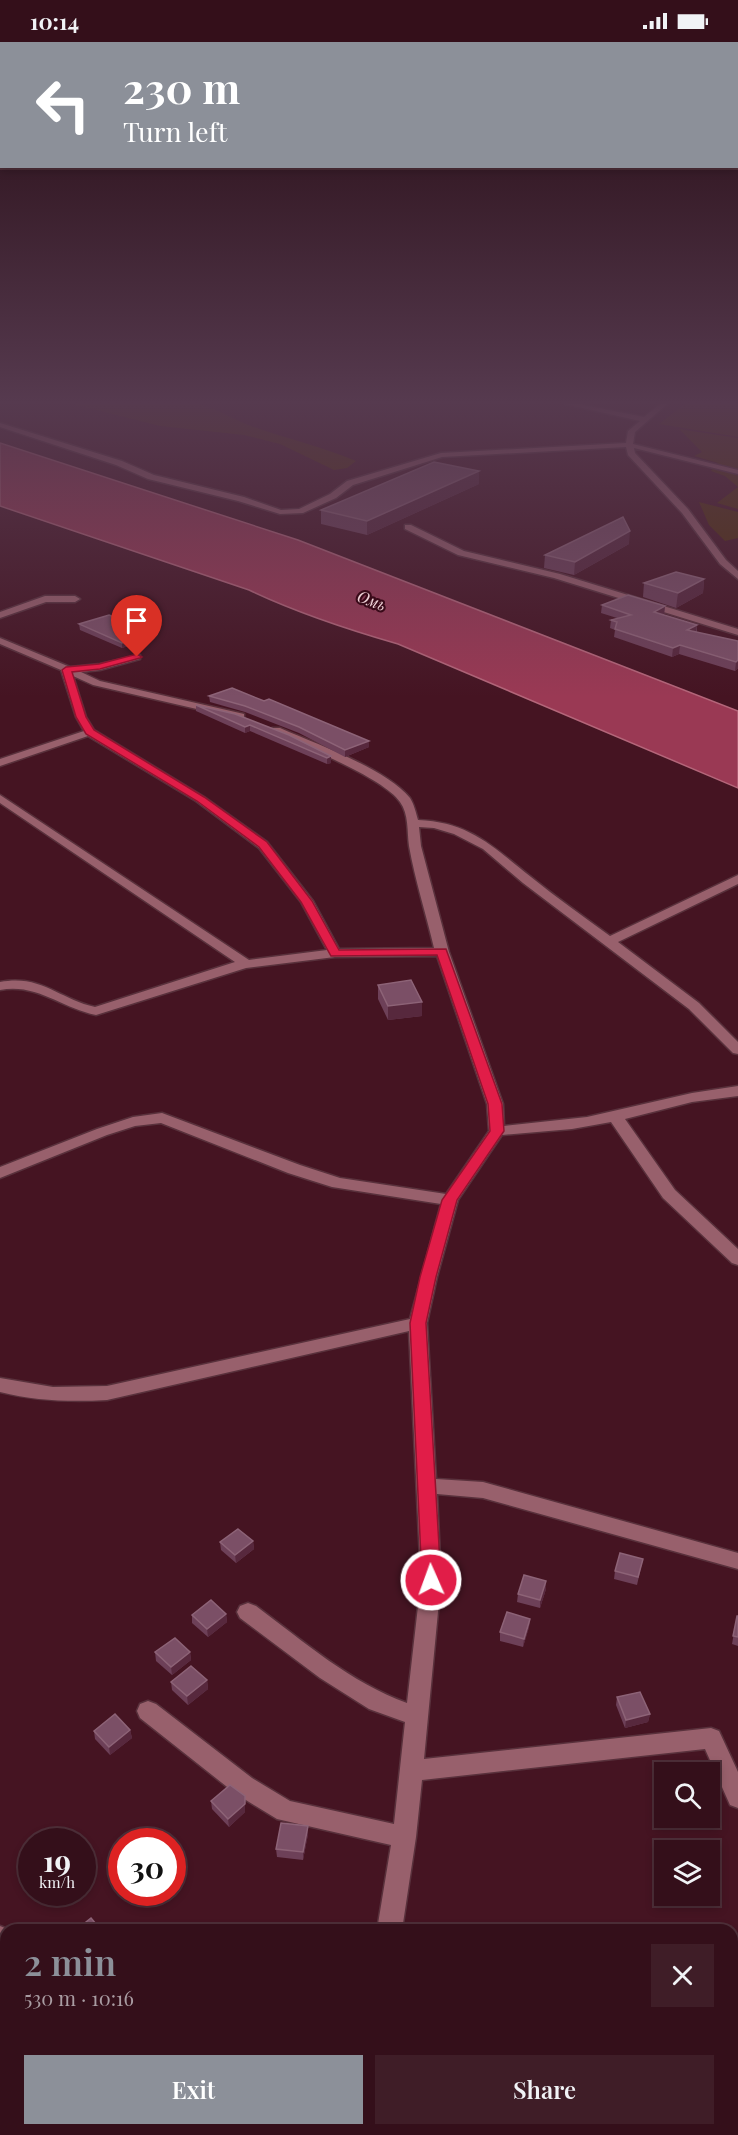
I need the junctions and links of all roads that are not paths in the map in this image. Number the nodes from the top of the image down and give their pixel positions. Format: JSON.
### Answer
{"nodes":[{"id":1,"x":248,"y":502,"type":"edge"},
{"id":2,"x":321,"y":502,"type":"edge"},
{"id":3,"x":676,"y":502,"type":"edge"},
{"id":4,"x":408,"y":527,"type":"dead end"},
{"id":5,"x":738,"y":576,"type":"edge"},
{"id":6,"x":738,"y":587,"type":"edge"},
{"id":7,"x":75,"y":599,"type":"dead end"},
{"id":8,"x":0,"y":615,"type":"edge"},
{"id":9,"x":736,"y":630,"type":"edge"},
{"id":10,"x":0,"y":641,"type":"edge"},
{"id":11,"x":137,"y":657,"type":"dead end"},
{"id":12,"x":66,"y":670,"type":"junction"},
{"id":13,"x":90,"y":732,"type":"junction"},
{"id":14,"x":0,"y":763,"type":"edge"},
{"id":15,"x":0,"y":798,"type":"edge"},
{"id":16,"x":413,"y":823,"type":"junction"},
{"id":17,"x":738,"y":879,"type":"edge"},
{"id":18,"x":608,"y":942,"type":"junction"},
{"id":19,"x":442,"y":952,"type":"junction"},
{"id":20,"x":335,"y":953,"type":"junction"},
{"id":21,"x":246,"y":964,"type":"junction"},
{"id":22,"x":0,"y":986,"type":"edge"},
{"id":23,"x":738,"y":1050,"type":"edge"},
{"id":24,"x":738,"y":1091,"type":"edge"},
{"id":25,"x":615,"y":1116,"type":"junction"},
{"id":26,"x":497,"y":1131,"type":"junction"},
{"id":27,"x":0,"y":1173,"type":"edge"},
{"id":28,"x":450,"y":1200,"type":"junction"},
{"id":29,"x":738,"y":1259,"type":"edge"},
{"id":30,"x":418,"y":1323,"type":"junction"},
{"id":31,"x":0,"y":1385,"type":"edge"},
{"id":32,"x":427,"y":1486,"type":"junction"},
{"id":33,"x":738,"y":1562,"type":"edge"},
{"id":34,"x":248,"y":1612,"type":"dead end"},
{"id":35,"x":148,"y":1711,"type":"dead end"},
{"id":36,"x":417,"y":1717,"type":"junction"},
{"id":37,"x":411,"y":1771,"type":"junction"},
{"id":38,"x":738,"y":1797,"type":"edge"},
{"id":39,"x":404,"y":1837,"type":"junction"},
{"id":40,"x":390,"y":1924,"type":"edge"}],
"edges":[{"from":1,"to":2,"type":"street"},
{"from":3,"to":5,"type":"street"},
{"from":4,"to":9,"type":"street"},
{"from":5,"to":6,"type":"street"},
{"from":7,"to":8,"type":"street"},
{"from":10,"to":12,"type":"street"},
{"from":11,"to":12,"type":"street"},
{"from":12,"to":13,"type":"street"},
{"from":12,"to":16,"type":"street"},
{"from":13,"to":14,"type":"street"},
{"from":13,"to":20,"type":"street"},
{"from":15,"to":21,"type":"street"},
{"from":16,"to":18,"type":"street"},
{"from":16,"to":19,"type":"street"},
{"from":17,"to":18,"type":"street"},
{"from":18,"to":23,"type":"street"},
{"from":19,"to":20,"type":"street"},
{"from":19,"to":26,"type":"street"},
{"from":20,"to":21,"type":"street"},
{"from":21,"to":22,"type":"street"},
{"from":24,"to":25,"type":"street"},
{"from":25,"to":26,"type":"street"},
{"from":25,"to":29,"type":"street"},
{"from":26,"to":28,"type":"street"},
{"from":27,"to":28,"type":"street"},
{"from":28,"to":30,"type":"street"},
{"from":30,"to":31,"type":"street"},
{"from":30,"to":32,"type":"street"},
{"from":32,"to":33,"type":"street"},
{"from":32,"to":36,"type":"street"},
{"from":34,"to":36,"type":"street"},
{"from":35,"to":39,"type":"street"},
{"from":36,"to":37,"type":"street"},
{"from":37,"to":38,"type":"street"},
{"from":37,"to":39,"type":"street"},
{"from":39,"to":40,"type":"street"}]}
